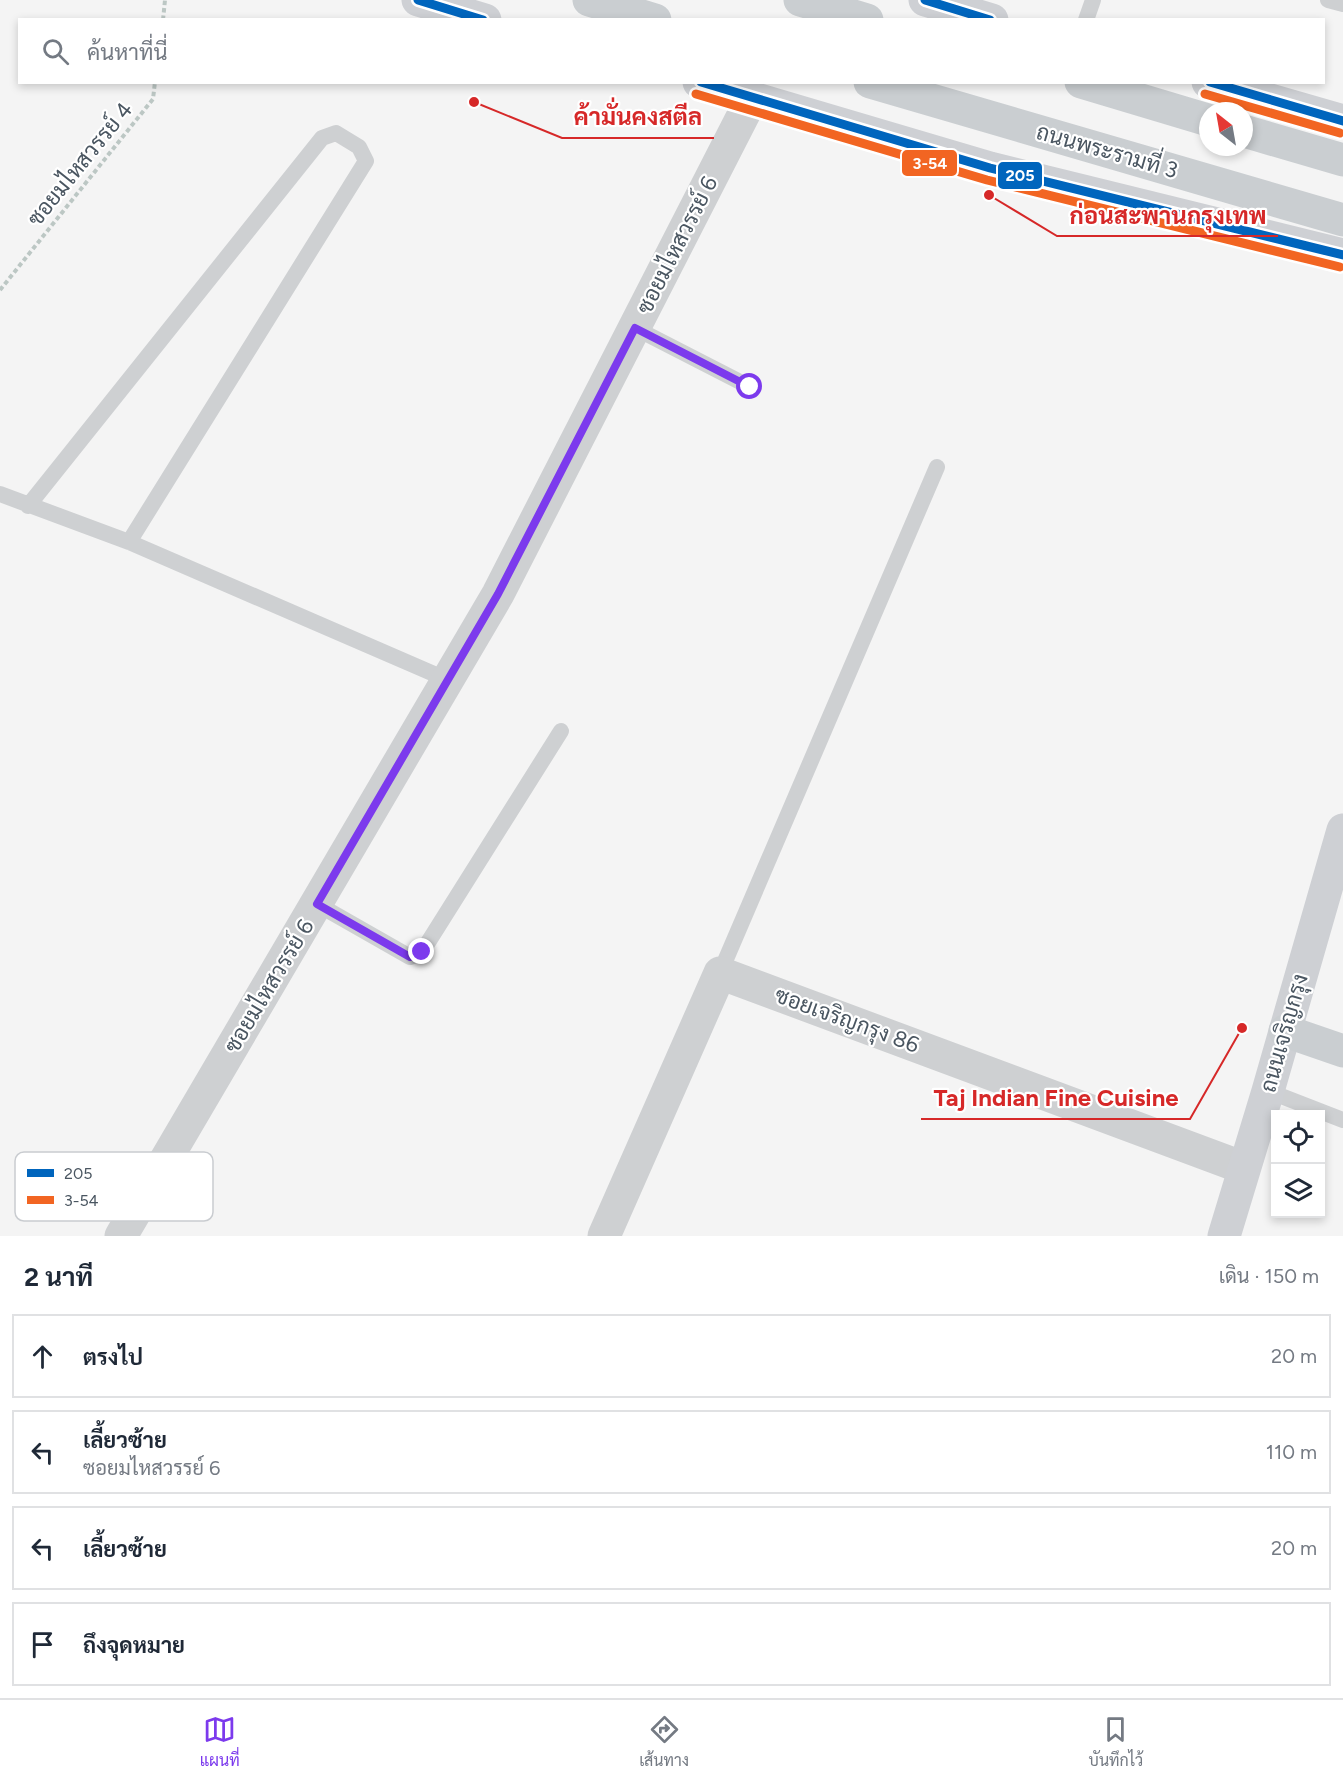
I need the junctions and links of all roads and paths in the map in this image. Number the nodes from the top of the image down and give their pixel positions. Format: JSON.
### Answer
{"nodes":[{"id":1,"x":165,"y":0,"type":"edge"},
{"id":2,"x":418,"y":0,"type":"edge"},
{"id":3,"x":589,"y":0,"type":"edge"},
{"id":4,"x":800,"y":0,"type":"edge"},
{"id":5,"x":925,"y":0,"type":"edge"},
{"id":6,"x":1093,"y":0,"type":"edge"},
{"id":7,"x":1328,"y":0,"type":"edge"},
{"id":8,"x":1343,"y":4,"type":"edge"},
{"id":9,"x":163,"y":18,"type":"edge"},
{"id":10,"x":478,"y":18,"type":"edge"},
{"id":11,"x":648,"y":18,"type":"edge"},
{"id":12,"x":860,"y":18,"type":"edge"},
{"id":13,"x":985,"y":18,"type":"edge"},
{"id":14,"x":1087,"y":18,"type":"edge"},
{"id":15,"x":155,"y":84,"type":"edge"},
{"id":16,"x":706,"y":84,"type":"edge"},
{"id":17,"x":877,"y":84,"type":"edge"},
{"id":18,"x":1088,"y":84,"type":"edge"},
{"id":19,"x":1216,"y":84,"type":"edge"},
{"id":20,"x":752,"y":98,"type":"junction"},
{"id":21,"x":1335,"y":114,"type":"edge"},
{"id":22,"x":1199,"y":117,"type":"edge"},
{"id":23,"x":1253,"y":134,"type":"edge"},
{"id":24,"x":1343,"y":160,"type":"edge"},
{"id":25,"x":1343,"y":220,"type":"edge"},
{"id":26,"x":1329,"y":252,"type":"edge"},
{"id":27,"x":1343,"y":281,"type":"edge"},
{"id":28,"x":0,"y":290,"type":"edge"},
{"id":29,"x":635,"y":328,"type":"junction"},
{"id":30,"x":750,"y":387,"type":"dead end"},
{"id":31,"x":937,"y":467,"type":"dead end"},
{"id":32,"x":0,"y":494,"type":"edge"},
{"id":33,"x":28,"y":506,"type":"junction"},
{"id":34,"x":129,"y":542,"type":"junction"},
{"id":35,"x":448,"y":680,"type":"junction"},
{"id":36,"x":561,"y":731,"type":"dead end"},
{"id":37,"x":1343,"y":830,"type":"edge"},
{"id":38,"x":317,"y":904,"type":"junction"},
{"id":39,"x":720,"y":973,"type":"junction"},
{"id":40,"x":1285,"y":1031,"type":"junction"},
{"id":41,"x":1343,"y":1051,"type":"edge"},
{"id":42,"x":1268,"y":1091,"type":"junction"},
{"id":43,"x":1343,"y":1120,"type":"edge"},
{"id":44,"x":171,"y":1152,"type":"edge"},
{"id":45,"x":1244,"y":1168,"type":"junction"},
{"id":46,"x":130,"y":1221,"type":"edge"},
{"id":47,"x":121,"y":1236,"type":"edge"},
{"id":48,"x":604,"y":1236,"type":"edge"},
{"id":49,"x":1224,"y":1236,"type":"edge"}],
"edges":[{"from":1,"to":9,"type":"path"},
{"from":2,"to":10,"type":"main road"},
{"from":3,"to":11,"type":"main road"},
{"from":4,"to":12,"type":"main road"},
{"from":5,"to":13,"type":"main road"},
{"from":6,"to":14,"type":"lane"},
{"from":7,"to":8,"type":"lane"},
{"from":15,"to":28,"type":"path","name":"ซอยมไหสวรรย์ 4"},
{"from":16,"to":20,"type":"main road"},
{"from":17,"to":25,"type":"main road","name":"ถนนพระรามที่ 3"},
{"from":18,"to":22,"type":"main road"},
{"from":19,"to":21,"type":"main road"},
{"from":20,"to":26,"type":"main road"},
{"from":20,"to":29,"type":"street","name":"ซอยมไหสวรรย์ 6"},
{"from":23,"to":24,"type":"main road"},
{"from":26,"to":27,"type":"main road"},
{"from":29,"to":30,"type":"lane"},
{"from":29,"to":35,"type":"street","name":"ซอยมไหสวรรย์ 6"},
{"from":31,"to":39,"type":"lane"},
{"from":32,"to":33,"type":"lane"},
{"from":33,"to":34,"type":"lane"},
{"from":33,"to":34,"type":"lane"},
{"from":34,"to":35,"type":"lane"},
{"from":35,"to":38,"type":"street","name":"ซอยมไหสวรรย์ 6"},
{"from":36,"to":38,"type":"lane"},
{"from":37,"to":40,"type":"main road","name":"ถนนเจริญกรุง"},
{"from":38,"to":44,"type":"street","name":"ซอยมไหสวรรย์ 6"},
{"from":39,"to":45,"type":"street","name":"ซอยเจริญกรุง 86"},
{"from":39,"to":48,"type":"street"},
{"from":40,"to":41,"type":"main road"},
{"from":40,"to":42,"type":"main road","name":"ถนนเจริญกรุง"},
{"from":42,"to":43,"type":"lane"},
{"from":42,"to":45,"type":"main road","name":"ถนนเจริญกรุง"},
{"from":45,"to":49,"type":"main road","name":"ถนนเจริญกรุง"},
{"from":46,"to":47,"type":"street","name":"ซอยมไหสวรรย์ 6"}]}
